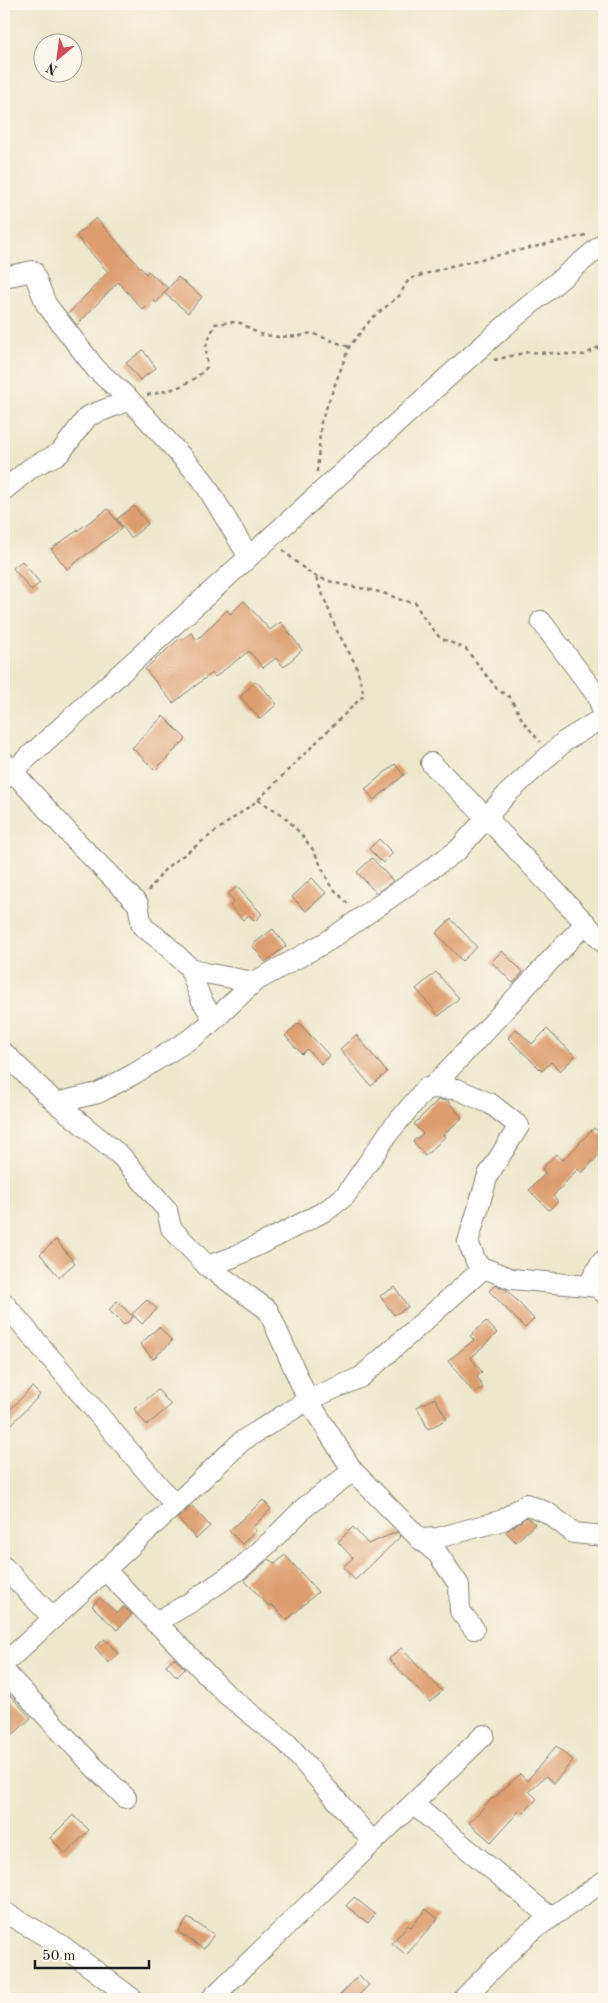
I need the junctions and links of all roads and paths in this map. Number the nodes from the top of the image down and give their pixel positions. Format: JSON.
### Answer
{"nodes":[{"id":1,"x":597,"y":239,"type":"edge"},
{"id":2,"x":4,"y":277,"type":"edge"},
{"id":3,"x":604,"y":344,"type":"edge"},
{"id":4,"x":349,"y":347,"type":"junction"},
{"id":5,"x":490,"y":361,"type":"dead end"},
{"id":6,"x":130,"y":400,"type":"junction"},
{"id":7,"x":4,"y":490,"type":"edge"},
{"id":8,"x":316,"y":497,"type":"junction"},
{"id":9,"x":270,"y":539,"type":"junction"},
{"id":10,"x":250,"y":557,"type":"junction"},
{"id":11,"x":315,"y":576,"type":"junction"},
{"id":12,"x":541,"y":620,"type":"dead end"},
{"id":13,"x":601,"y":695,"type":"edge"},
{"id":14,"x":604,"y":717,"type":"edge"},
{"id":15,"x":550,"y":755,"type":"junction"},
{"id":16,"x":431,"y":763,"type":"dead end"},
{"id":17,"x":7,"y":771,"type":"edge"},
{"id":18,"x":258,"y":800,"type":"junction"},
{"id":19,"x":487,"y":818,"type":"junction"},
{"id":20,"x":138,"y":904,"type":"junction"},
{"id":21,"x":361,"y":919,"type":"junction"},
{"id":22,"x":586,"y":923,"type":"junction"},
{"id":23,"x":604,"y":943,"type":"edge"},
{"id":24,"x":189,"y":966,"type":"junction"},
{"id":25,"x":254,"y":982,"type":"junction"},
{"id":26,"x":214,"y":1020,"type":"junction"},
{"id":27,"x":4,"y":1053,"type":"edge"},
{"id":28,"x":431,"y":1088,"type":"junction"},
{"id":29,"x":56,"y":1103,"type":"junction"},
{"id":30,"x":604,"y":1260,"type":"edge"},
{"id":31,"x":207,"y":1266,"type":"junction"},
{"id":32,"x":480,"y":1272,"type":"junction"},
{"id":33,"x":596,"y":1289,"type":"edge"},
{"id":34,"x":4,"y":1303,"type":"edge"},
{"id":35,"x":308,"y":1400,"type":"junction"},
{"id":36,"x":353,"y":1471,"type":"junction"},
{"id":37,"x":175,"y":1505,"type":"junction"},
{"id":38,"x":604,"y":1536,"type":"edge"},
{"id":39,"x":420,"y":1539,"type":"junction"},
{"id":40,"x":4,"y":1567,"type":"edge"},
{"id":41,"x":105,"y":1570,"type":"junction"},
{"id":42,"x":53,"y":1618,"type":"junction"},
{"id":43,"x":155,"y":1623,"type":"junction"},
{"id":44,"x":474,"y":1629,"type":"dead end"},
{"id":45,"x":4,"y":1664,"type":"edge"},
{"id":46,"x":4,"y":1670,"type":"edge"},
{"id":47,"x":484,"y":1735,"type":"dead end"},
{"id":48,"x":126,"y":1798,"type":"dead end"},
{"id":49,"x":413,"y":1804,"type":"junction"},
{"id":50,"x":373,"y":1842,"type":"junction"},
{"id":51,"x":604,"y":1882,"type":"edge"},
{"id":52,"x":4,"y":1912,"type":"edge"},
{"id":53,"x":551,"y":1918,"type":"junction"},
{"id":54,"x":134,"y":1999,"type":"edge"},
{"id":55,"x":211,"y":1999,"type":"edge"},
{"id":56,"x":463,"y":1999,"type":"edge"}],
"edges":[{"from":1,"to":4,"type":"path"},
{"from":1,"to":8,"type":"street"},
{"from":2,"to":6,"type":"street"},
{"from":3,"to":5,"type":"path"},
{"from":4,"to":6,"type":"path"},
{"from":4,"to":8,"type":"path"},
{"from":6,"to":7,"type":"street"},
{"from":6,"to":10,"type":"street"},
{"from":8,"to":9,"type":"street"},
{"from":9,"to":10,"type":"street"},
{"from":9,"to":11,"type":"path"},
{"from":10,"to":17,"type":"street"},
{"from":11,"to":15,"type":"path"},
{"from":11,"to":18,"type":"path"},
{"from":12,"to":13,"type":"street"},
{"from":13,"to":14,"type":"street"},
{"from":14,"to":15,"type":"street"},
{"from":15,"to":19,"type":"street"},
{"from":16,"to":19,"type":"street"},
{"from":17,"to":20,"type":"street"},
{"from":18,"to":20,"type":"path"},
{"from":18,"to":21,"type":"path"},
{"from":19,"to":21,"type":"street"},
{"from":19,"to":22,"type":"street"},
{"from":20,"to":24,"type":"street"},
{"from":21,"to":25,"type":"street"},
{"from":22,"to":23,"type":"street"},
{"from":22,"to":28,"type":"street"},
{"from":24,"to":25,"type":"street"},
{"from":24,"to":26,"type":"street"},
{"from":25,"to":26,"type":"street"},
{"from":26,"to":29,"type":"street"},
{"from":27,"to":29,"type":"street"},
{"from":28,"to":31,"type":"street"},
{"from":28,"to":32,"type":"street"},
{"from":29,"to":31,"type":"street"},
{"from":30,"to":33,"type":"street"},
{"from":31,"to":35,"type":"street"},
{"from":32,"to":33,"type":"street"},
{"from":32,"to":35,"type":"street"},
{"from":34,"to":37,"type":"street"},
{"from":35,"to":36,"type":"street"},
{"from":35,"to":37,"type":"street"},
{"from":36,"to":39,"type":"street"},
{"from":36,"to":43,"type":"street"},
{"from":37,"to":41,"type":"street"},
{"from":38,"to":39,"type":"street"},
{"from":39,"to":44,"type":"street"},
{"from":40,"to":42,"type":"street"},
{"from":41,"to":42,"type":"street"},
{"from":41,"to":43,"type":"street"},
{"from":42,"to":45,"type":"street"},
{"from":43,"to":50,"type":"street"},
{"from":46,"to":48,"type":"street"},
{"from":47,"to":49,"type":"street"},
{"from":49,"to":50,"type":"street"},
{"from":49,"to":53,"type":"street"},
{"from":50,"to":55,"type":"street"},
{"from":51,"to":53,"type":"street"},
{"from":52,"to":54,"type":"street"},
{"from":53,"to":56,"type":"street"}]}
